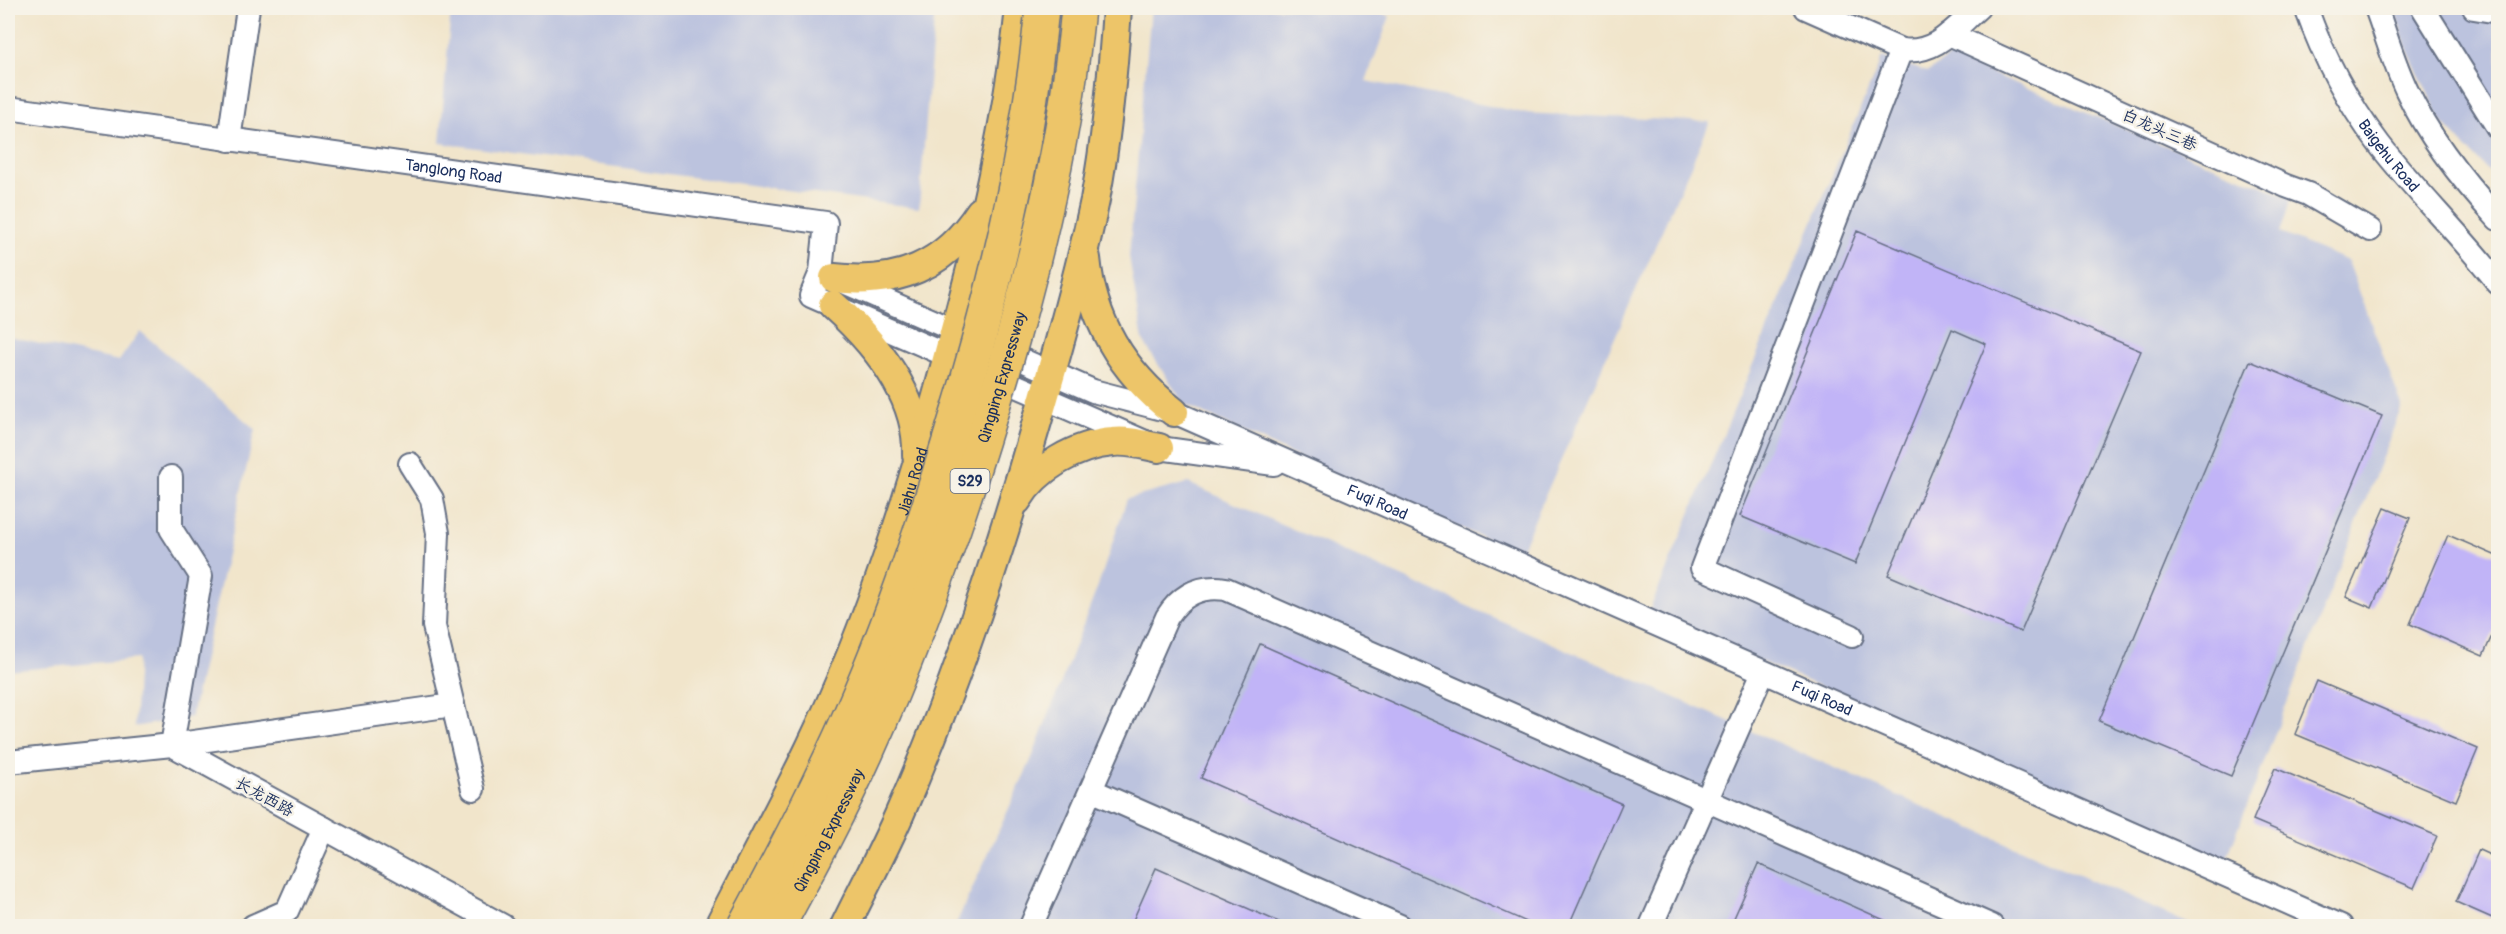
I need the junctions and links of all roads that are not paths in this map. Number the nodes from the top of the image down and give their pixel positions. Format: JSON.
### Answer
{"nodes":[{"id":1,"x":248,"y":8,"type":"edge"},
{"id":2,"x":1020,"y":8,"type":"edge"},
{"id":3,"x":1042,"y":8,"type":"edge"},
{"id":4,"x":1078,"y":8,"type":"edge"},
{"id":5,"x":1117,"y":8,"type":"edge"},
{"id":6,"x":1806,"y":8,"type":"edge"},
{"id":7,"x":1978,"y":8,"type":"edge"},
{"id":8,"x":2306,"y":8,"type":"edge"},
{"id":9,"x":2376,"y":8,"type":"edge"},
{"id":10,"x":2422,"y":8,"type":"edge"},
{"id":11,"x":2474,"y":8,"type":"edge"},
{"id":12,"x":2499,"y":12,"type":"edge"},
{"id":13,"x":1948,"y":34,"type":"junction"},
{"id":14,"x":1901,"y":50,"type":"junction"},
{"id":15,"x":8,"y":108,"type":"edge"},
{"id":16,"x":2499,"y":128,"type":"edge"},
{"id":17,"x":229,"y":140,"type":"junction"},
{"id":18,"x":986,"y":203,"type":"junction"},
{"id":19,"x":2499,"y":219,"type":"edge"},
{"id":20,"x":2370,"y":230,"type":"dead end"},
{"id":21,"x":1085,"y":242,"type":"junction"},
{"id":22,"x":2499,"y":283,"type":"edge"},
{"id":23,"x":825,"y":287,"type":"junction"},
{"id":24,"x":952,"y":343,"type":"junction"},
{"id":25,"x":1048,"y":385,"type":"junction"},
{"id":26,"x":1174,"y":412,"type":"junction"},
{"id":27,"x":1159,"y":448,"type":"junction"},
{"id":28,"x":410,"y":464,"type":"dead end"},
{"id":29,"x":1302,"y":468,"type":"junction"},
{"id":30,"x":917,"y":469,"type":"junction"},
{"id":31,"x":171,"y":477,"type":"dead end"},
{"id":32,"x":1009,"y":515,"type":"junction"},
{"id":33,"x":1852,"y":636,"type":"dead end"},
{"id":34,"x":1763,"y":672,"type":"junction"},
{"id":35,"x":453,"y":705,"type":"junction"},
{"id":36,"x":172,"y":745,"type":"junction"},
{"id":37,"x":8,"y":762,"type":"edge"},
{"id":38,"x":473,"y":789,"type":"dead end"},
{"id":39,"x":1091,"y":790,"type":"junction"},
{"id":40,"x":1707,"y":801,"type":"junction"},
{"id":41,"x":324,"y":828,"type":"junction"},
{"id":42,"x":253,"y":927,"type":"edge"},
{"id":43,"x":503,"y":927,"type":"edge"},
{"id":44,"x":718,"y":927,"type":"edge"},
{"id":45,"x":744,"y":927,"type":"edge"},
{"id":46,"x":778,"y":927,"type":"edge"},
{"id":47,"x":845,"y":927,"type":"edge"},
{"id":48,"x":1031,"y":927,"type":"edge"},
{"id":49,"x":1400,"y":927,"type":"edge"},
{"id":50,"x":1651,"y":927,"type":"edge"},
{"id":51,"x":1992,"y":927,"type":"edge"},
{"id":52,"x":2342,"y":927,"type":"edge"}],
"edges":[{"from":1,"to":17,"type":"street"},
{"from":2,"to":18,"type":"main road","name":"Jiahu Road"},
{"from":3,"to":45,"type":"highway","name":"Qingping Expressway","number":"S29","bridge":true},
{"from":4,"to":46,"type":"highway","name":"Qingping Expressway","number":"S29","bridge":true},
{"from":5,"to":21,"type":"main road"},
{"from":6,"to":14,"type":"street"},
{"from":7,"to":13,"type":"street"},
{"from":8,"to":22,"type":"street","name":"Baigehu Road"},
{"from":9,"to":19,"type":"street"},
{"from":10,"to":16,"type":"street"},
{"from":11,"to":12,"type":"street"},
{"from":13,"to":14,"type":"street"},
{"from":13,"to":20,"type":"street","name":"白龙头三巷"},
{"from":14,"to":33,"type":"street"},
{"from":15,"to":17,"type":"street","name":"Tanglong Road"},
{"from":17,"to":23,"type":"street","name":"Tanglong Road"},
{"from":18,"to":23,"type":"main road"},
{"from":18,"to":24,"type":"main road","name":"Jiahu Road"},
{"from":21,"to":25,"type":"main road"},
{"from":21,"to":26,"type":"main road"},
{"from":23,"to":24,"type":"street"},
{"from":23,"to":30,"type":"main road"},
{"from":24,"to":25,"type":"street"},
{"from":24,"to":30,"type":"main road","name":"Jiahu Road"},
{"from":25,"to":26,"type":"street","name":"Fuqi Road"},
{"from":25,"to":27,"type":"street"},
{"from":25,"to":32,"type":"main road"},
{"from":26,"to":29,"type":"street","name":"Fuqi Road"},
{"from":27,"to":29,"type":"street"},
{"from":27,"to":32,"type":"main road"},
{"from":28,"to":35,"type":"street"},
{"from":29,"to":34,"type":"street","name":"Fuqi Road"},
{"from":30,"to":44,"type":"main road","name":"Jiahu Road"},
{"from":31,"to":36,"type":"street"},
{"from":32,"to":47,"type":"main road"},
{"from":34,"to":40,"type":"street"},
{"from":34,"to":52,"type":"street","name":"Fuqi Road"},
{"from":35,"to":36,"type":"street"},
{"from":35,"to":38,"type":"street"},
{"from":36,"to":37,"type":"street"},
{"from":36,"to":41,"type":"street","name":"长龙西路"},
{"from":39,"to":40,"type":"street"},
{"from":39,"to":48,"type":"street"},
{"from":39,"to":49,"type":"street"},
{"from":40,"to":50,"type":"street"},
{"from":40,"to":51,"type":"street"},
{"from":41,"to":42,"type":"street"},
{"from":41,"to":43,"type":"street","name":"长龙西路"}]}
